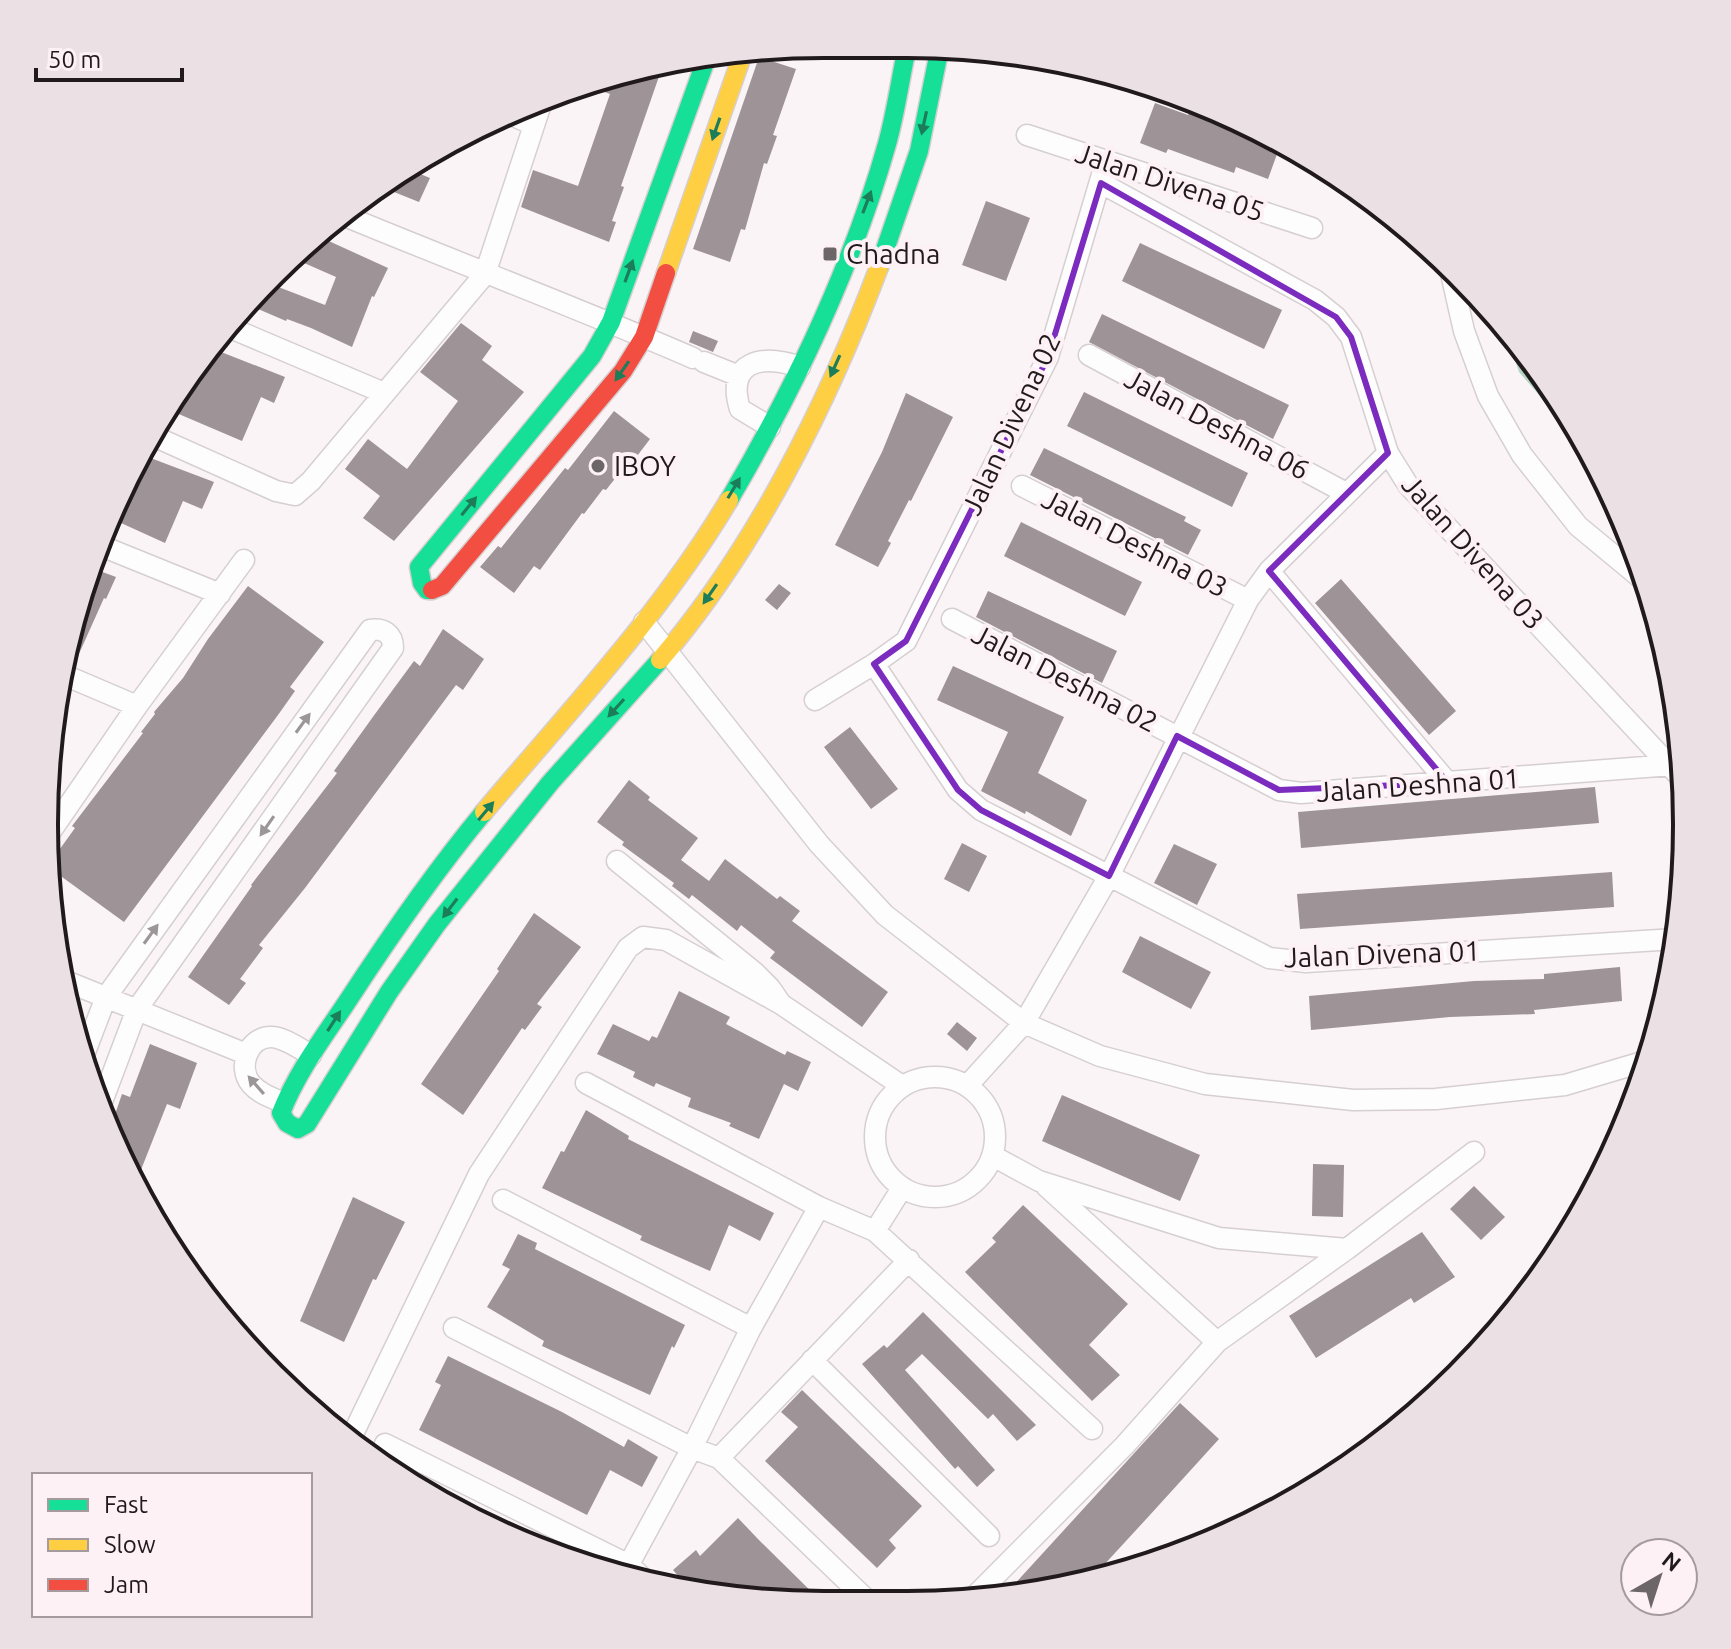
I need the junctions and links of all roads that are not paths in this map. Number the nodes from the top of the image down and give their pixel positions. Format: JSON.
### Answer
{"nodes":[{"id":1,"x":905,"y":58,"type":"edge"},
{"id":2,"x":937,"y":59,"type":"edge"},
{"id":3,"x":739,"y":63,"type":"edge"},
{"id":4,"x":703,"y":68,"type":"edge"},
{"id":5,"x":538,"y":114,"type":"edge"},
{"id":6,"x":522,"y":120,"type":"edge"},
{"id":7,"x":534,"y":125,"type":"junction"},
{"id":8,"x":1027,"y":135,"type":"dead end"},
{"id":9,"x":1106,"y":161,"type":"junction"},
{"id":10,"x":1101,"y":183,"type":"junction"},
{"id":11,"x":354,"y":220,"type":"edge"},
{"id":12,"x":1312,"y":228,"type":"dead end"},
{"id":13,"x":485,"y":274,"type":"junction"},
{"id":14,"x":1455,"y":290,"type":"edge"},
{"id":15,"x":611,"y":322,"type":"junction"},
{"id":16,"x":238,"y":331,"type":"edge"},
{"id":17,"x":644,"y":337,"type":"junction"},
{"id":18,"x":1089,"y":355,"type":"dead end"},
{"id":19,"x":800,"y":367,"type":"junction"},
{"id":20,"x":739,"y":376,"type":"junction"},
{"id":21,"x":384,"y":393,"type":"junction"},
{"id":22,"x":770,"y":427,"type":"junction"},
{"id":23,"x":162,"y":440,"type":"edge"},
{"id":24,"x":1388,"y":453,"type":"junction"},
{"id":25,"x":1022,"y":486,"type":"dead end"},
{"id":26,"x":1346,"y":493,"type":"junction"},
{"id":27,"x":109,"y":549,"type":"edge"},
{"id":28,"x":244,"y":560,"type":"dead end"},
{"id":29,"x":1628,"y":568,"type":"edge"},
{"id":30,"x":1269,"y":571,"type":"junction"},
{"id":31,"x":220,"y":594,"type":"junction"},
{"id":32,"x":1248,"y":600,"type":"junction"},
{"id":33,"x":952,"y":619,"type":"dead end"},
{"id":34,"x":644,"y":622,"type":"junction"},
{"id":35,"x":667,"y":650,"type":"junction"},
{"id":36,"x":874,"y":664,"type":"junction"},
{"id":37,"x":72,"y":678,"type":"edge"},
{"id":38,"x":815,"y":700,"type":"dead end"},
{"id":39,"x":137,"y":706,"type":"junction"},
{"id":40,"x":1177,"y":736,"type":"junction"},
{"id":41,"x":1670,"y":765,"type":"edge"},
{"id":42,"x":1671,"y":772,"type":"edge"},
{"id":43,"x":1448,"y":783,"type":"junction"},
{"id":44,"x":58,"y":814,"type":"edge"},
{"id":45,"x":617,"y":861,"type":"dead end"},
{"id":46,"x":1109,"y":876,"type":"junction"},
{"id":47,"x":1664,"y":940,"type":"edge"},
{"id":48,"x":75,"y":985,"type":"edge"},
{"id":49,"x":106,"y":997,"type":"junction"},
{"id":50,"x":781,"y":1004,"type":"junction"},
{"id":51,"x":137,"y":1009,"type":"junction"},
{"id":52,"x":1024,"y":1023,"type":"junction"},
{"id":53,"x":89,"y":1040,"type":"edge"},
{"id":54,"x":246,"y":1054,"type":"junction"},
{"id":55,"x":311,"y":1055,"type":"junction"},
{"id":56,"x":1634,"y":1064,"type":"edge"},
{"id":57,"x":586,"y":1083,"type":"dead end"},
{"id":58,"x":902,"y":1086,"type":"junction"},
{"id":59,"x":967,"y":1086,"type":"junction"},
{"id":60,"x":106,"y":1091,"type":"edge"},
{"id":61,"x":284,"y":1103,"type":"junction"},
{"id":62,"x":1474,"y":1152,"type":"dead end"},
{"id":63,"x":993,"y":1156,"type":"junction"},
{"id":64,"x":1039,"y":1181,"type":"junction"},
{"id":65,"x":902,"y":1188,"type":"junction"},
{"id":66,"x":503,"y":1200,"type":"dead end"},
{"id":67,"x":819,"y":1207,"type":"junction"},
{"id":68,"x":875,"y":1231,"type":"junction"},
{"id":69,"x":1347,"y":1249,"type":"junction"},
{"id":70,"x":909,"y":1260,"type":"junction"},
{"id":71,"x":454,"y":1328,"type":"dead end"},
{"id":72,"x":751,"y":1328,"type":"junction"},
{"id":73,"x":1217,"y":1342,"type":"junction"},
{"id":74,"x":812,"y":1360,"type":"junction"},
{"id":75,"x":1092,"y":1429,"type":"dead end"},
{"id":76,"x":355,"y":1430,"type":"edge"},
{"id":77,"x":385,"y":1444,"type":"dead end"},
{"id":78,"x":692,"y":1448,"type":"junction"},
{"id":79,"x":719,"y":1458,"type":"junction"},
{"id":80,"x":989,"y":1536,"type":"dead end"},
{"id":81,"x":602,"y":1558,"type":"edge"},
{"id":82,"x":628,"y":1566,"type":"edge"},
{"id":83,"x":985,"y":1586,"type":"edge"},
{"id":84,"x":858,"y":1591,"type":"edge"}],
"edges":[{"from":19,"to":1,"type":"street","one_way":true},
{"from":2,"to":35,"type":"street","one_way":true},
{"from":3,"to":17,"type":"street","one_way":true},
{"from":15,"to":4,"type":"street","one_way":true},
{"from":5,"to":7,"type":"street"},
{"from":6,"to":7,"type":"street"},
{"from":7,"to":13,"type":"street"},
{"from":8,"to":9,"type":"street","name":"Jalan Divena 05"},
{"from":9,"to":10,"type":"street","name":"Jalan Divena 02"},
{"from":9,"to":12,"type":"street","name":"Jalan Divena 05"},
{"from":10,"to":24,"type":"street","name":"Jalan Divena 03"},
{"from":10,"to":36,"type":"street","name":"Jalan Divena 02"},
{"from":11,"to":13,"type":"street"},
{"from":13,"to":15,"type":"street"},
{"from":13,"to":21,"type":"street"},
{"from":14,"to":29,"type":"street"},
{"from":15,"to":17,"type":"street"},
{"from":17,"to":15,"type":"street","one_way":true},
{"from":16,"to":21,"type":"street"},
{"from":17,"to":20,"type":"street"},
{"from":18,"to":26,"type":"street","name":"Jalan Deshna 06"},
{"from":19,"to":20,"type":"street"},
{"from":19,"to":22,"type":"street"},
{"from":20,"to":22,"type":"street"},
{"from":21,"to":23,"type":"street"},
{"from":34,"to":22,"type":"street","one_way":true},
{"from":24,"to":26,"type":"street"},
{"from":24,"to":41,"type":"street","name":"Jalan Divena 03"},
{"from":25,"to":32,"type":"street","name":"Jalan Deshna 03"},
{"from":26,"to":30,"type":"street"},
{"from":27,"to":31,"type":"street"},
{"from":28,"to":31,"type":"street"},
{"from":30,"to":32,"type":"street"},
{"from":30,"to":43,"type":"street"},
{"from":31,"to":39,"type":"street"},
{"from":32,"to":40,"type":"street"},
{"from":33,"to":40,"type":"street","name":"Jalan Deshna 02"},
{"from":34,"to":35,"type":"street"},
{"from":55,"to":34,"type":"street","one_way":true},
{"from":35,"to":52,"type":"street"},
{"from":35,"to":61,"type":"street","one_way":true},
{"from":36,"to":38,"type":"street","name":"Jalan Divena 02"},
{"from":36,"to":46,"type":"street"},
{"from":37,"to":39,"type":"street"},
{"from":39,"to":44,"type":"street"},
{"from":40,"to":43,"type":"street","name":"Jalan Deshna 01"},
{"from":40,"to":46,"type":"street"},
{"from":42,"to":43,"type":"street","name":"Jalan Deshna 01"},
{"from":45,"to":50,"type":"street"},
{"from":46,"to":47,"type":"street","name":"Jalan Divena 01"},
{"from":46,"to":52,"type":"street"},
{"from":48,"to":49,"type":"street"},
{"from":49,"to":51,"type":"street"},
{"from":49,"to":51,"type":"street","one_way":true},
{"from":49,"to":53,"type":"street"},
{"from":50,"to":58,"type":"street"},
{"from":50,"to":76,"type":"street"},
{"from":51,"to":54,"type":"street"},
{"from":51,"to":60,"type":"street"},
{"from":52,"to":56,"type":"street"},
{"from":52,"to":59,"type":"street"},
{"from":54,"to":55,"type":"street"},
{"from":61,"to":54,"type":"street","one_way":true},
{"from":55,"to":61,"type":"street"},
{"from":57,"to":67,"type":"street"},
{"from":58,"to":59,"type":"street"},
{"from":58,"to":65,"type":"street"},
{"from":59,"to":63,"type":"street"},
{"from":62,"to":69,"type":"street"},
{"from":63,"to":64,"type":"street"},
{"from":63,"to":65,"type":"street"},
{"from":64,"to":69,"type":"street"},
{"from":64,"to":73,"type":"street"},
{"from":65,"to":68,"type":"street"},
{"from":66,"to":72,"type":"street"},
{"from":67,"to":68,"type":"street"},
{"from":67,"to":72,"type":"street"},
{"from":68,"to":70,"type":"street"},
{"from":69,"to":73,"type":"street"},
{"from":70,"to":74,"type":"street"},
{"from":70,"to":75,"type":"street"},
{"from":71,"to":78,"type":"street"},
{"from":72,"to":78,"type":"street"},
{"from":73,"to":83,"type":"street"},
{"from":74,"to":79,"type":"street"},
{"from":74,"to":80,"type":"street"},
{"from":77,"to":81,"type":"street"},
{"from":78,"to":79,"type":"street"},
{"from":78,"to":82,"type":"street"},
{"from":79,"to":84,"type":"street"}]}
